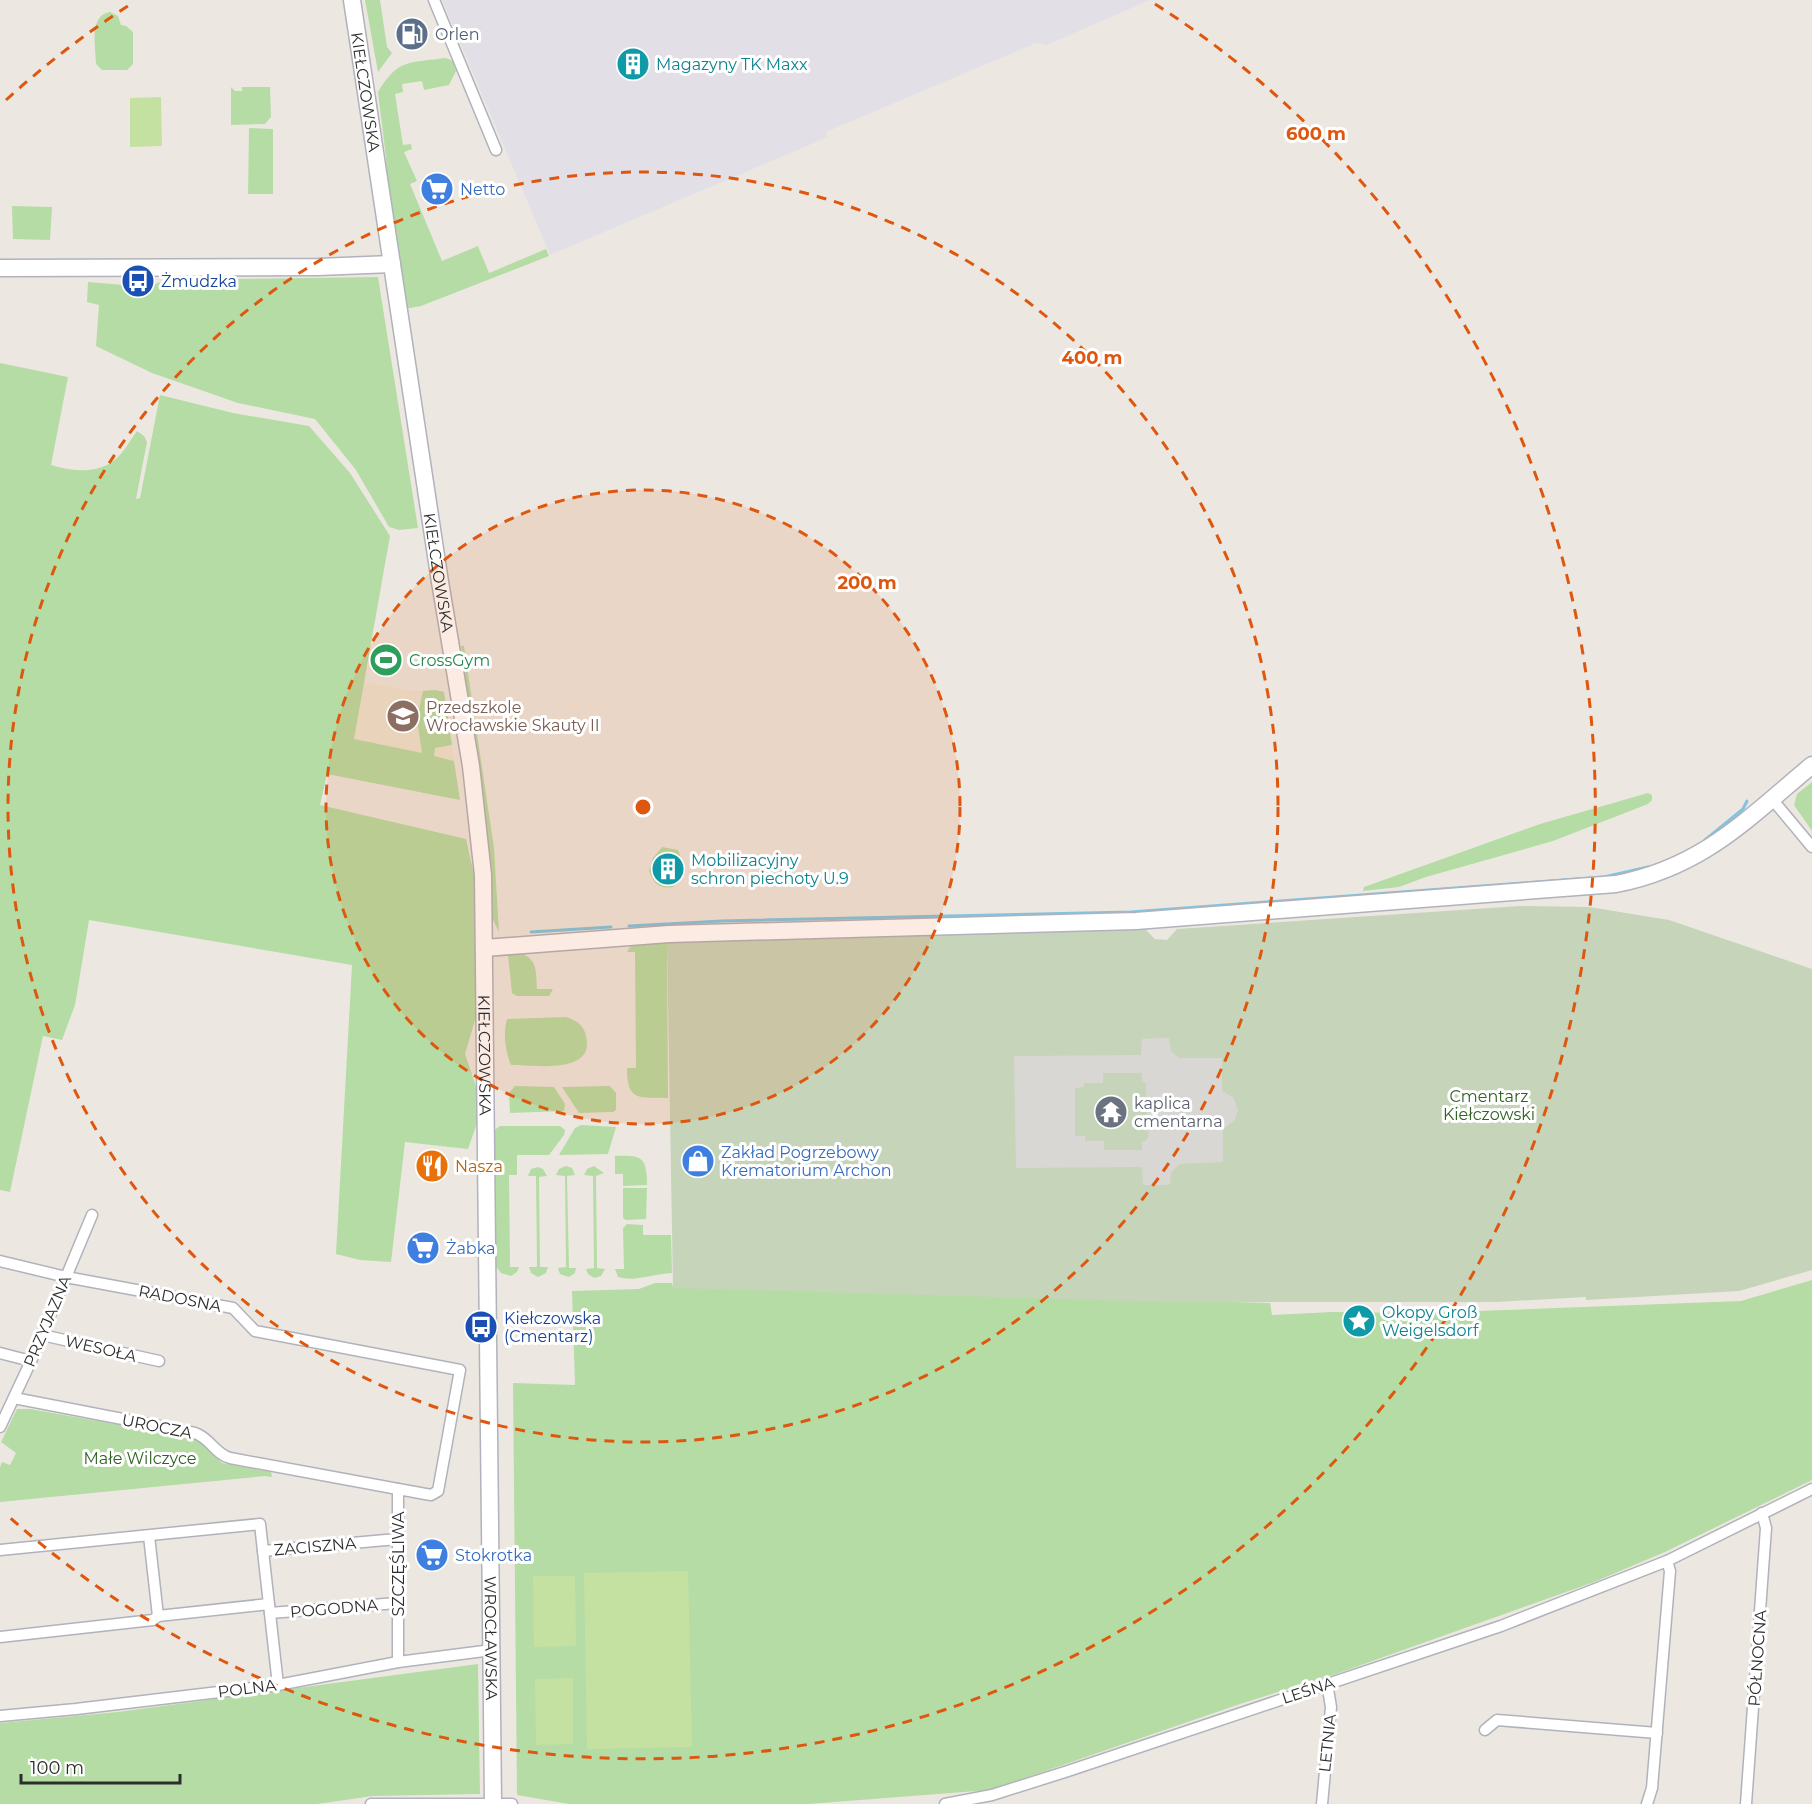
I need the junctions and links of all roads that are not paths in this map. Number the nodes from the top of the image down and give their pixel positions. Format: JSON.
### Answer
{"nodes":[{"id":1,"x":352,"y":0,"type":"edge"},
{"id":2,"x":434,"y":0,"type":"edge"},
{"id":3,"x":496,"y":150,"type":"dead end"},
{"id":4,"x":392,"y":264,"type":"junction"},
{"id":5,"x":0,"y":268,"type":"edge"},
{"id":6,"x":1812,"y":765,"type":"edge"},
{"id":7,"x":1772,"y":799,"type":"junction"},
{"id":8,"x":1812,"y":847,"type":"edge"},
{"id":9,"x":485,"y":948,"type":"junction"},
{"id":10,"x":92,"y":1215,"type":"dead end"},
{"id":11,"x":0,"y":1261,"type":"edge"},
{"id":12,"x":66,"y":1276,"type":"junction"},
{"id":13,"x":489,"y":1293,"type":"joint"},
{"id":14,"x":42,"y":1335,"type":"junction"},
{"id":15,"x":0,"y":1353,"type":"edge"},
{"id":16,"x":31,"y":1361,"type":"junction"},
{"id":17,"x":159,"y":1361,"type":"dead end"},
{"id":18,"x":457,"y":1370,"type":"joint"},
{"id":19,"x":15,"y":1398,"type":"junction"},
{"id":20,"x":1,"y":1427,"type":"edge"},
{"id":21,"x":398,"y":1489,"type":"junction"},
{"id":22,"x":1812,"y":1489,"type":"edge"},
{"id":23,"x":1762,"y":1513,"type":"junction"},
{"id":24,"x":149,"y":1536,"type":"junction"},
{"id":25,"x":397,"y":1539,"type":"junction"},
{"id":26,"x":0,"y":1550,"type":"edge"},
{"id":27,"x":263,"y":1551,"type":"junction"},
{"id":28,"x":1667,"y":1561,"type":"junction"},
{"id":29,"x":397,"y":1603,"type":"junction"},
{"id":30,"x":269,"y":1609,"type":"junction"},
{"id":31,"x":155,"y":1618,"type":"junction"},
{"id":32,"x":0,"y":1637,"type":"edge"},
{"id":33,"x":492,"y":1650,"type":"junction"},
{"id":34,"x":398,"y":1662,"type":"junction"},
{"id":35,"x":1328,"y":1683,"type":"junction"},
{"id":36,"x":278,"y":1684,"type":"junction"},
{"id":37,"x":0,"y":1716,"type":"edge"},
{"id":38,"x":1485,"y":1730,"type":"dead end"},
{"id":39,"x":1657,"y":1732,"type":"junction"},
{"id":40,"x":991,"y":1799,"type":"edge"},
{"id":41,"x":371,"y":1804,"type":"edge"},
{"id":42,"x":493,"y":1804,"type":"edge"},
{"id":43,"x":512,"y":1804,"type":"edge"},
{"id":44,"x":945,"y":1804,"type":"edge"},
{"id":45,"x":1322,"y":1804,"type":"edge"},
{"id":46,"x":1647,"y":1804,"type":"edge"},
{"id":47,"x":1746,"y":1804,"type":"edge"}],
"edges":[{"from":1,"to":4,"type":"street","name":"KIEŁCZOWSKA"},
{"from":2,"to":3,"type":"street"},
{"from":4,"to":5,"type":"street"},
{"from":4,"to":9,"type":"street","name":"KIEŁCZOWSKA"},
{"from":6,"to":7,"type":"street"},
{"from":7,"to":8,"type":"street"},
{"from":7,"to":9,"type":"street"},
{"from":9,"to":13,"type":"street","name":"KIEŁCZOWSKA"},
{"from":10,"to":12,"type":"street","name":"PRZYJAZNA"},
{"from":11,"to":12,"type":"street","name":"RADOSNA"},
{"from":12,"to":14,"type":"street","name":"PRZYJAZNA"},
{"from":12,"to":18,"type":"street","name":"RADOSNA"},
{"from":13,"to":33,"type":"street","name":"WROCŁAWSKA"},
{"from":14,"to":16,"type":"street","name":"PRZYJAZNA"},
{"from":14,"to":17,"type":"street","name":"WESOŁA"},
{"from":15,"to":16,"type":"street"},
{"from":16,"to":19,"type":"street","name":"PRZYJAZNA"},
{"from":18,"to":21,"type":"street","name":"SZCZĘŚLIWA"},
{"from":19,"to":20,"type":"street","name":"PRZYJAZNA"},
{"from":19,"to":21,"type":"street","name":"UROCZA"},
{"from":21,"to":25,"type":"street","name":"SZCZĘŚLIWA"},
{"from":22,"to":23,"type":"street","name":"LEŚNA"},
{"from":23,"to":28,"type":"street","name":"LEŚNA"},
{"from":23,"to":47,"type":"street","name":"PÓŁNOCNA"},
{"from":24,"to":26,"type":"street"},
{"from":24,"to":27,"type":"street","name":"ZACISZNA"},
{"from":24,"to":31,"type":"street"},
{"from":25,"to":27,"type":"street","name":"ZACISZNA"},
{"from":25,"to":29,"type":"street","name":"SZCZĘŚLIWA"},
{"from":27,"to":30,"type":"street"},
{"from":28,"to":35,"type":"street","name":"LEŚNA"},
{"from":28,"to":39,"type":"street"},
{"from":29,"to":30,"type":"street","name":"POGODNA"},
{"from":29,"to":34,"type":"street","name":"SZCZĘŚLIWA"},
{"from":30,"to":31,"type":"street","name":"POGODNA"},
{"from":30,"to":36,"type":"street"},
{"from":31,"to":32,"type":"street","name":"POGODNA"},
{"from":33,"to":34,"type":"street","name":"POLNA"},
{"from":33,"to":42,"type":"street","name":"WROCŁAWSKA"},
{"from":34,"to":36,"type":"street","name":"POLNA"},
{"from":35,"to":40,"type":"street","name":"LEŚNA"},
{"from":35,"to":45,"type":"street","name":"LETNIA"},
{"from":36,"to":37,"type":"street","name":"POLNA"},
{"from":38,"to":39,"type":"street"},
{"from":39,"to":46,"type":"street"},
{"from":40,"to":44,"type":"street","name":"LEŚNA"},
{"from":41,"to":42,"type":"street"},
{"from":42,"to":43,"type":"street"}]}
